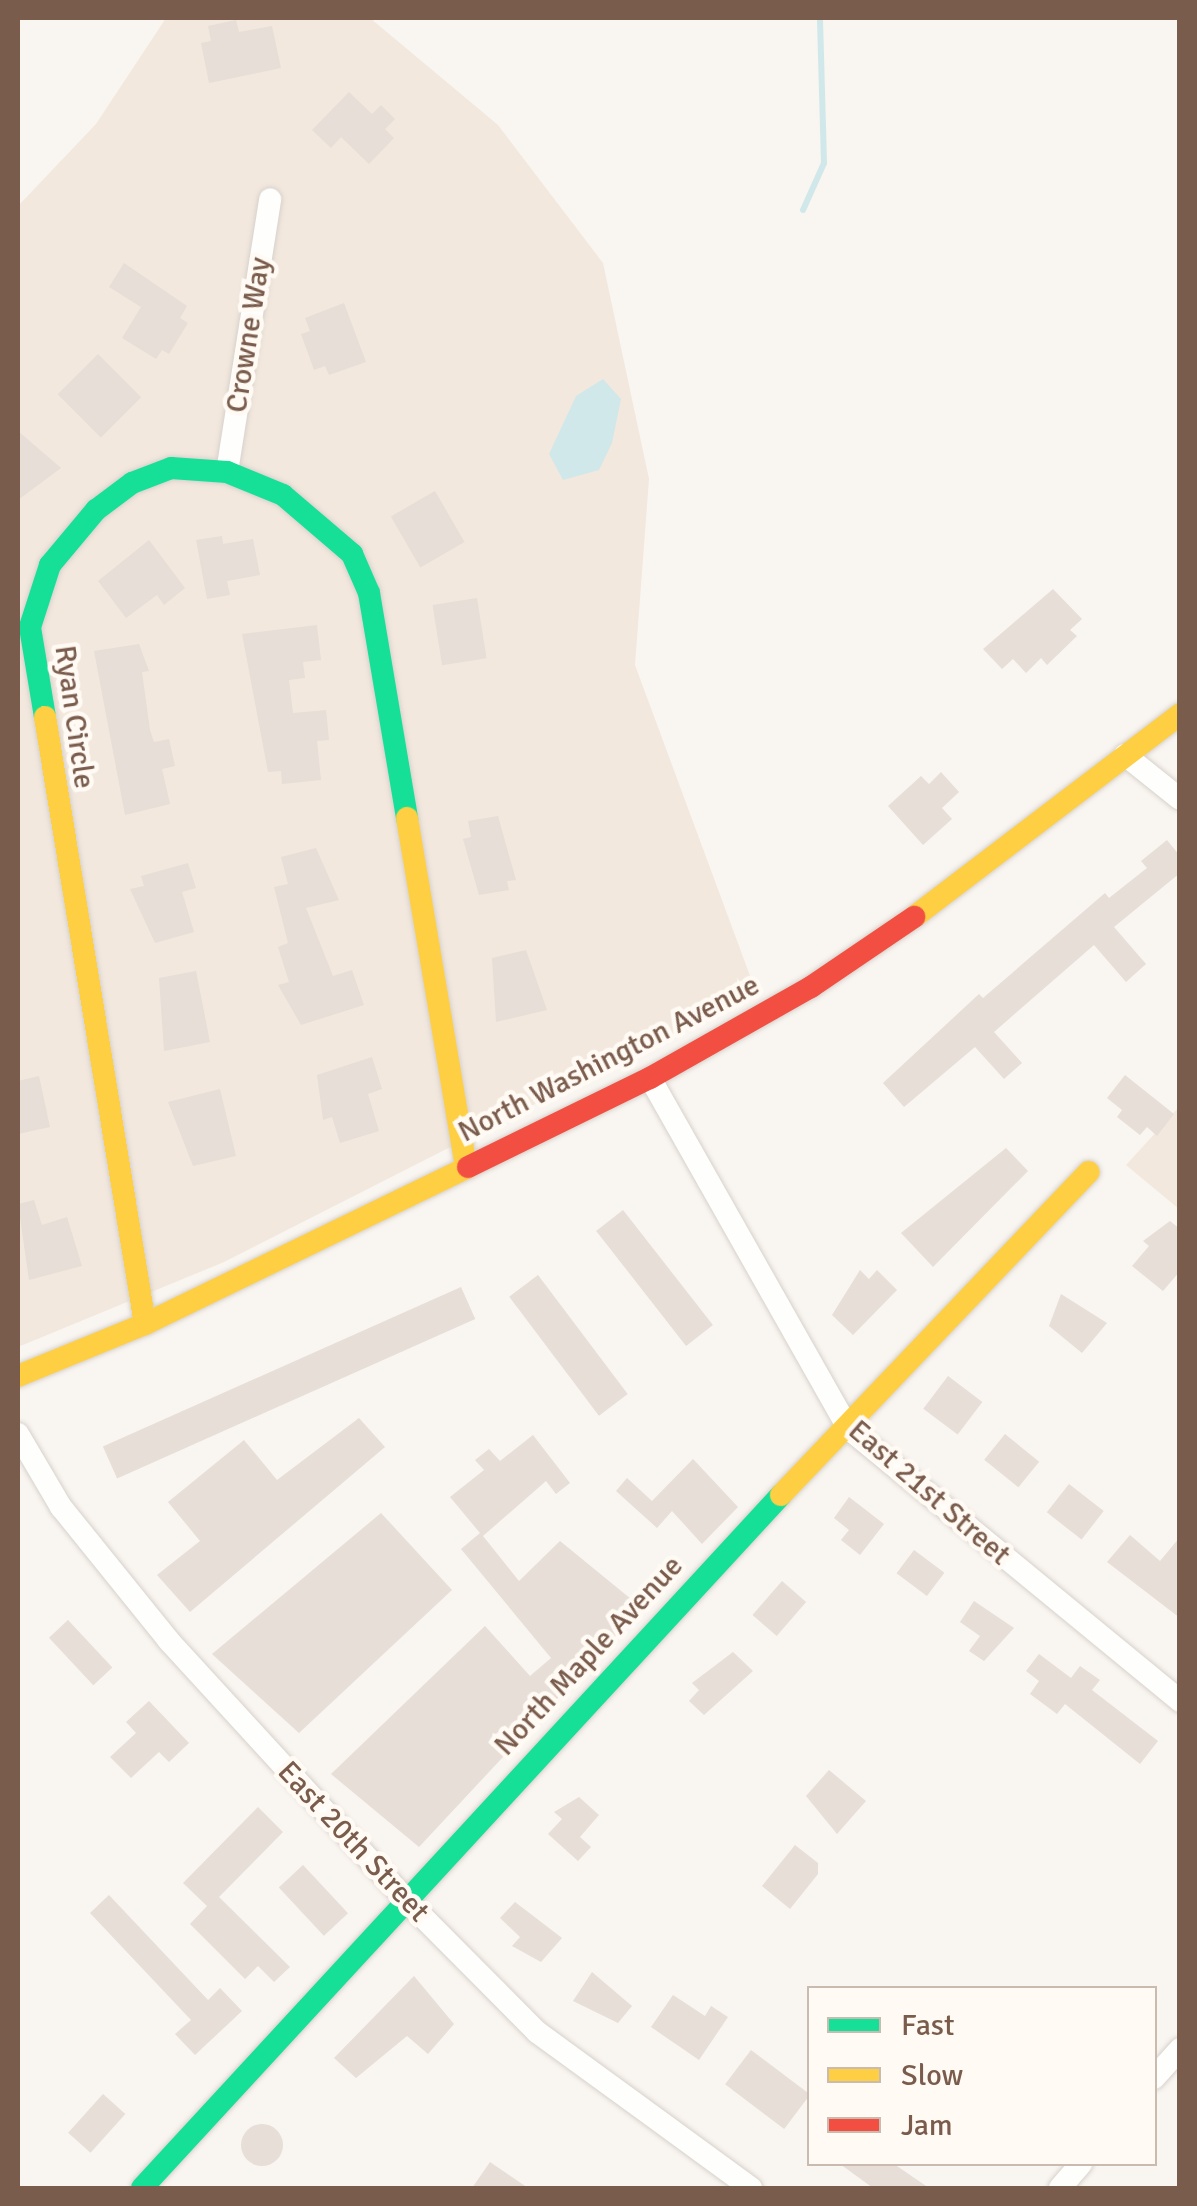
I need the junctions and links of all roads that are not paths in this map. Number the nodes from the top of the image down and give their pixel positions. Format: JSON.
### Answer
{"nodes":[{"id":1,"x":270,"y":198,"type":"dead end"},
{"id":2,"x":227,"y":472,"type":"junction"},
{"id":3,"x":1180,"y":714,"type":"edge"},
{"id":4,"x":1125,"y":755,"type":"junction"},
{"id":5,"x":1180,"y":799,"type":"edge"},
{"id":6,"x":650,"y":1078,"type":"junction"},
{"id":7,"x":466,"y":1168,"type":"junction"},
{"id":8,"x":1088,"y":1172,"type":"dead end"},
{"id":9,"x":146,"y":1324,"type":"junction"},
{"id":10,"x":18,"y":1376,"type":"edge"},
{"id":11,"x":848,"y":1428,"type":"junction"},
{"id":12,"x":18,"y":1434,"type":"edge"},
{"id":13,"x":1180,"y":1701,"type":"edge"},
{"id":14,"x":408,"y":1902,"type":"junction"},
{"id":15,"x":1180,"y":2050,"type":"edge"},
{"id":16,"x":1157,"y":2075,"type":"edge"},
{"id":17,"x":1079,"y":2166,"type":"edge"},
{"id":18,"x":142,"y":2188,"type":"edge"},
{"id":19,"x":751,"y":2188,"type":"edge"},
{"id":20,"x":1060,"y":2188,"type":"edge"}],
"edges":[{"from":1,"to":2,"type":"street","name":"Crowne Way"},
{"from":2,"to":7,"type":"street","name":"Ryan Circle"},
{"from":2,"to":9,"type":"street","name":"Ryan Circle"},
{"from":3,"to":4,"type":"street","name":"North Washington Avenue"},
{"from":4,"to":5,"type":"street"},
{"from":4,"to":6,"type":"street","name":"North Washington Avenue"},
{"from":6,"to":7,"type":"street","name":"North Washington Avenue"},
{"from":6,"to":11,"type":"street","name":"East 21st Street"},
{"from":7,"to":9,"type":"street","name":"North Washington Avenue"},
{"from":8,"to":11,"type":"street","name":"North Maple Avenue"},
{"from":9,"to":10,"type":"street","name":"North Washington Avenue"},
{"from":11,"to":13,"type":"street","name":"East 21st Street"},
{"from":11,"to":14,"type":"street","name":"North Maple Avenue"},
{"from":12,"to":14,"type":"street","name":"East 20th Street"},
{"from":14,"to":18,"type":"street","name":"North Maple Avenue"},
{"from":14,"to":19,"type":"street","name":"East 20th Street"},
{"from":15,"to":16,"type":"street"},
{"from":17,"to":20,"type":"street"}]}
